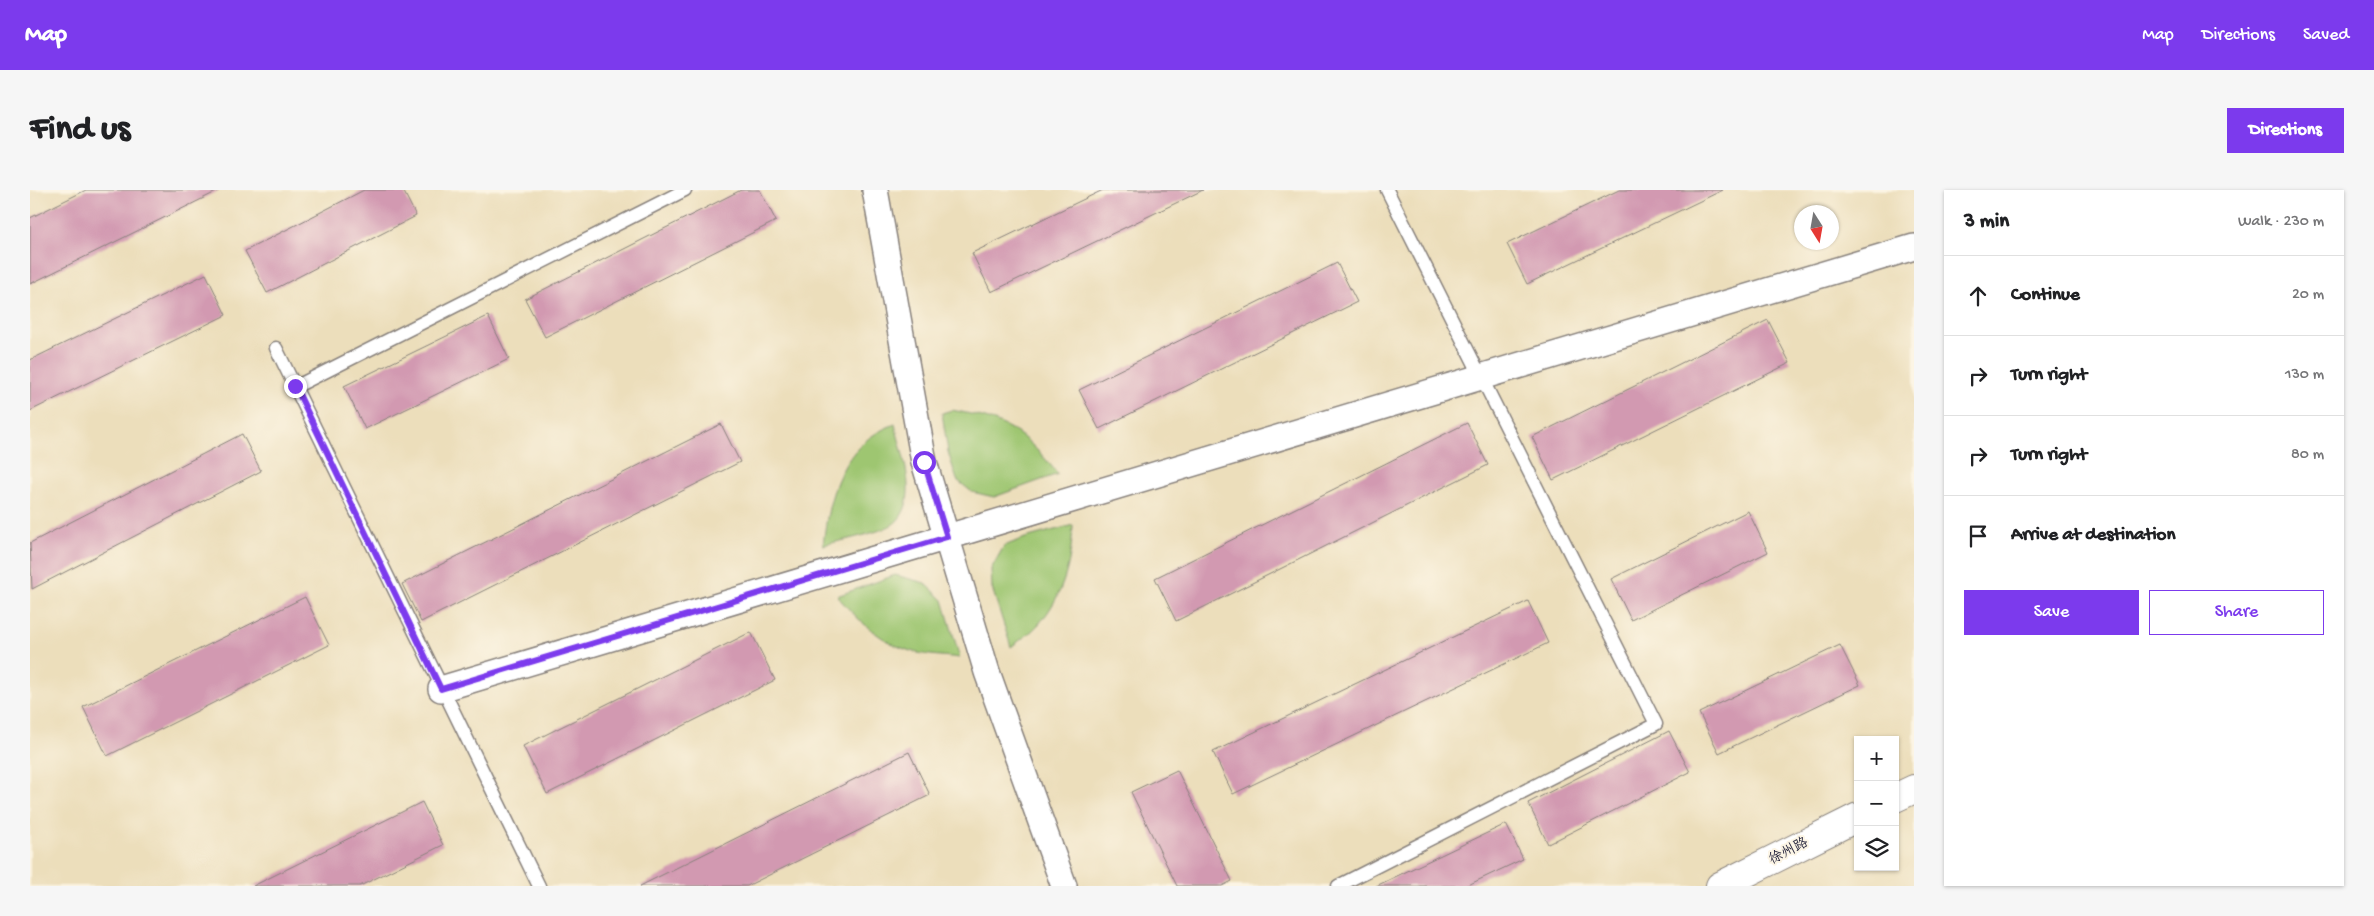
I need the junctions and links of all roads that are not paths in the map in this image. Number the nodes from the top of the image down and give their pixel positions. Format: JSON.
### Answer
{"nodes":[{"id":1,"x":685,"y":190,"type":"edge"},
{"id":2,"x":876,"y":190,"type":"edge"},
{"id":3,"x":1387,"y":190,"type":"edge"},
{"id":4,"x":1914,"y":247,"type":"edge"},
{"id":5,"x":276,"y":348,"type":"dead end"},
{"id":6,"x":1481,"y":377,"type":"junction"},
{"id":7,"x":295,"y":386,"type":"junction"},
{"id":8,"x":947,"y":537,"type":"junction"},
{"id":9,"x":441,"y":689,"type":"junction"},
{"id":10,"x":1914,"y":789,"type":"edge"},
{"id":11,"x":1899,"y":796,"type":"edge"},
{"id":12,"x":1854,"y":819,"type":"edge"},
{"id":13,"x":539,"y":886,"type":"edge"},
{"id":14,"x":1064,"y":886,"type":"edge"},
{"id":15,"x":1338,"y":886,"type":"edge"},
{"id":16,"x":1720,"y":886,"type":"edge"}],
"edges":[{"from":1,"to":7,"type":"lane"},
{"from":2,"to":8,"type":"street"},
{"from":3,"to":6,"type":"lane"},
{"from":4,"to":6,"type":"street"},
{"from":5,"to":7,"type":"lane"},
{"from":6,"to":8,"type":"street"},
{"from":6,"to":15,"type":"lane"},
{"from":7,"to":9,"type":"lane"},
{"from":8,"to":9,"type":"street"},
{"from":8,"to":14,"type":"street"},
{"from":9,"to":13,"type":"lane"},
{"from":10,"to":11,"type":"street"},
{"from":12,"to":16,"type":"street","name":"徐州路"}]}
